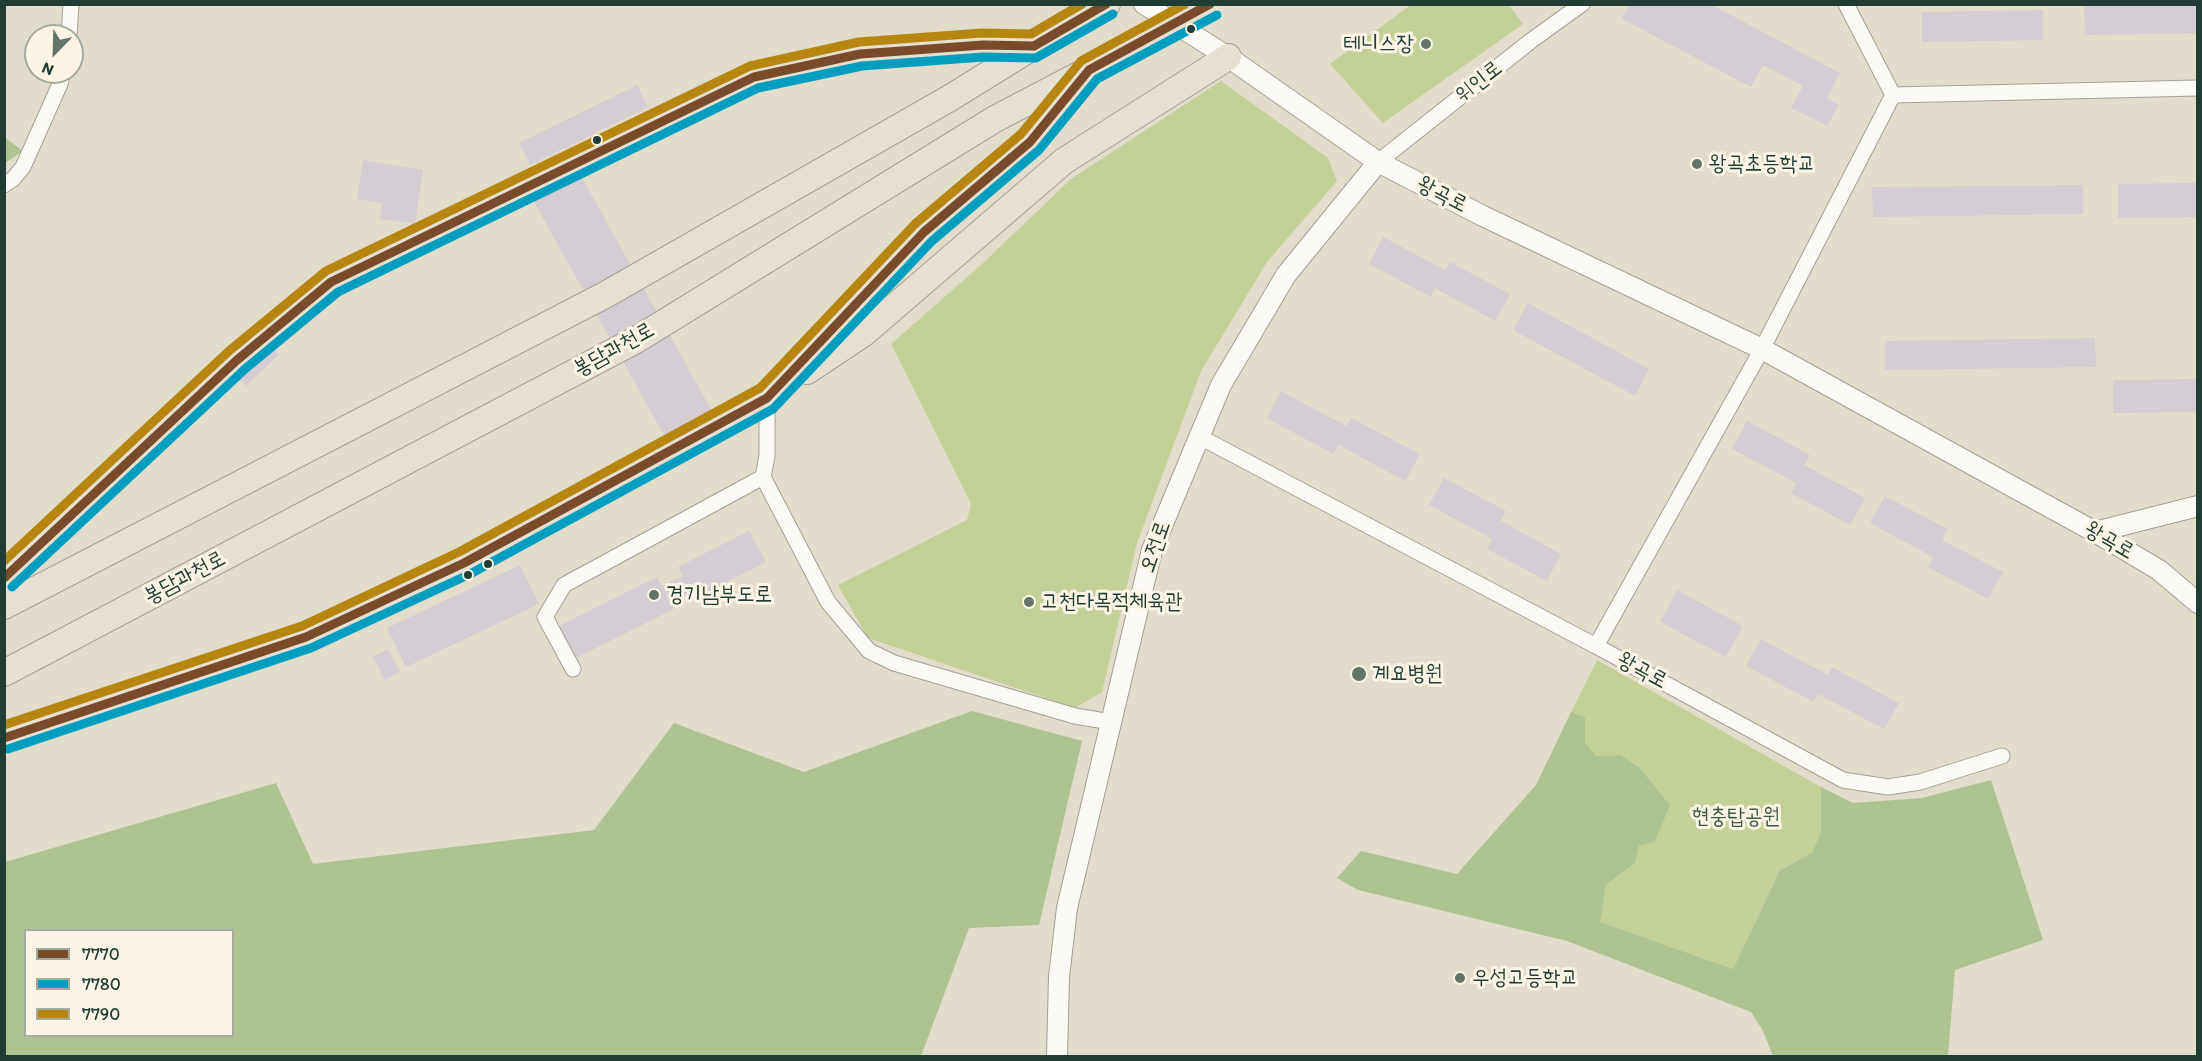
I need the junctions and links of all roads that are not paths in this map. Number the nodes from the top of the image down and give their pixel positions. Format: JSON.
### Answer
{"nodes":[{"id":1,"x":70,"y":4,"type":"edge"},
{"id":2,"x":1107,"y":4,"type":"edge"},
{"id":3,"x":1144,"y":4,"type":"edge"},
{"id":4,"x":1211,"y":4,"type":"edge"},
{"id":5,"x":1582,"y":4,"type":"edge"},
{"id":6,"x":1846,"y":4,"type":"edge"},
{"id":7,"x":69,"y":24,"type":"edge"},
{"id":8,"x":1034,"y":46,"type":"junction"},
{"id":9,"x":1228,"y":57,"type":"junction"},
{"id":10,"x":1089,"y":70,"type":"junction"},
{"id":11,"x":60,"y":84,"type":"edge"},
{"id":12,"x":2198,"y":88,"type":"edge"},
{"id":13,"x":1893,"y":95,"type":"junction"},
{"id":14,"x":1378,"y":162,"type":"junction"},
{"id":15,"x":4,"y":185,"type":"edge"},
{"id":16,"x":1762,"y":349,"type":"junction"},
{"id":17,"x":767,"y":398,"type":"junction"},
{"id":18,"x":1200,"y":437,"type":"junction"},
{"id":19,"x":763,"y":477,"type":"junction"},
{"id":20,"x":2198,"y":506,"type":"edge"},
{"id":21,"x":2095,"y":532,"type":"junction"},
{"id":22,"x":4,"y":578,"type":"edge"},
{"id":23,"x":2198,"y":603,"type":"edge"},
{"id":24,"x":4,"y":606,"type":"edge"},
{"id":25,"x":1596,"y":646,"type":"junction"},
{"id":26,"x":573,"y":669,"type":"dead end"},
{"id":27,"x":4,"y":673,"type":"edge"},
{"id":28,"x":1111,"y":722,"type":"junction"},
{"id":29,"x":4,"y":738,"type":"edge"},
{"id":30,"x":2002,"y":756,"type":"dead end"},
{"id":31,"x":1057,"y":1056,"type":"edge"}],
"edges":[{"from":1,"to":7,"type":"street"},
{"from":2,"to":8,"type":"highway"},
{"from":3,"to":9,"type":"street","name":"왕곡로"},
{"from":4,"to":10,"type":"highway","name":"봉담과천로","bridge":true},
{"from":5,"to":14,"type":"street","name":"위인로"},
{"from":6,"to":13,"type":"street"},
{"from":8,"to":22,"type":"highway"},
{"from":8,"to":24,"type":"highway"},
{"from":9,"to":14,"type":"street","name":"왕곡로"},
{"from":9,"to":17,"type":"highway"},
{"from":10,"to":17,"type":"highway"},
{"from":10,"to":27,"type":"highway","name":"봉담과천로"},
{"from":11,"to":15,"type":"street"},
{"from":12,"to":13,"type":"street"},
{"from":13,"to":16,"type":"street"},
{"from":14,"to":16,"type":"street","name":"왕곡로"},
{"from":14,"to":18,"type":"street","name":"오전로"},
{"from":16,"to":21,"type":"street","name":"왕곡로"},
{"from":16,"to":25,"type":"street","name":"왕곡로"},
{"from":17,"to":19,"type":"street"},
{"from":17,"to":29,"type":"highway"},
{"from":18,"to":25,"type":"street"},
{"from":18,"to":28,"type":"street","name":"오전로"},
{"from":19,"to":26,"type":"street"},
{"from":19,"to":28,"type":"street"},
{"from":20,"to":21,"type":"street"},
{"from":21,"to":23,"type":"street","name":"왕곡로"},
{"from":25,"to":30,"type":"street","name":"왕곡로"},
{"from":28,"to":31,"type":"street","name":"오전로"}]}
